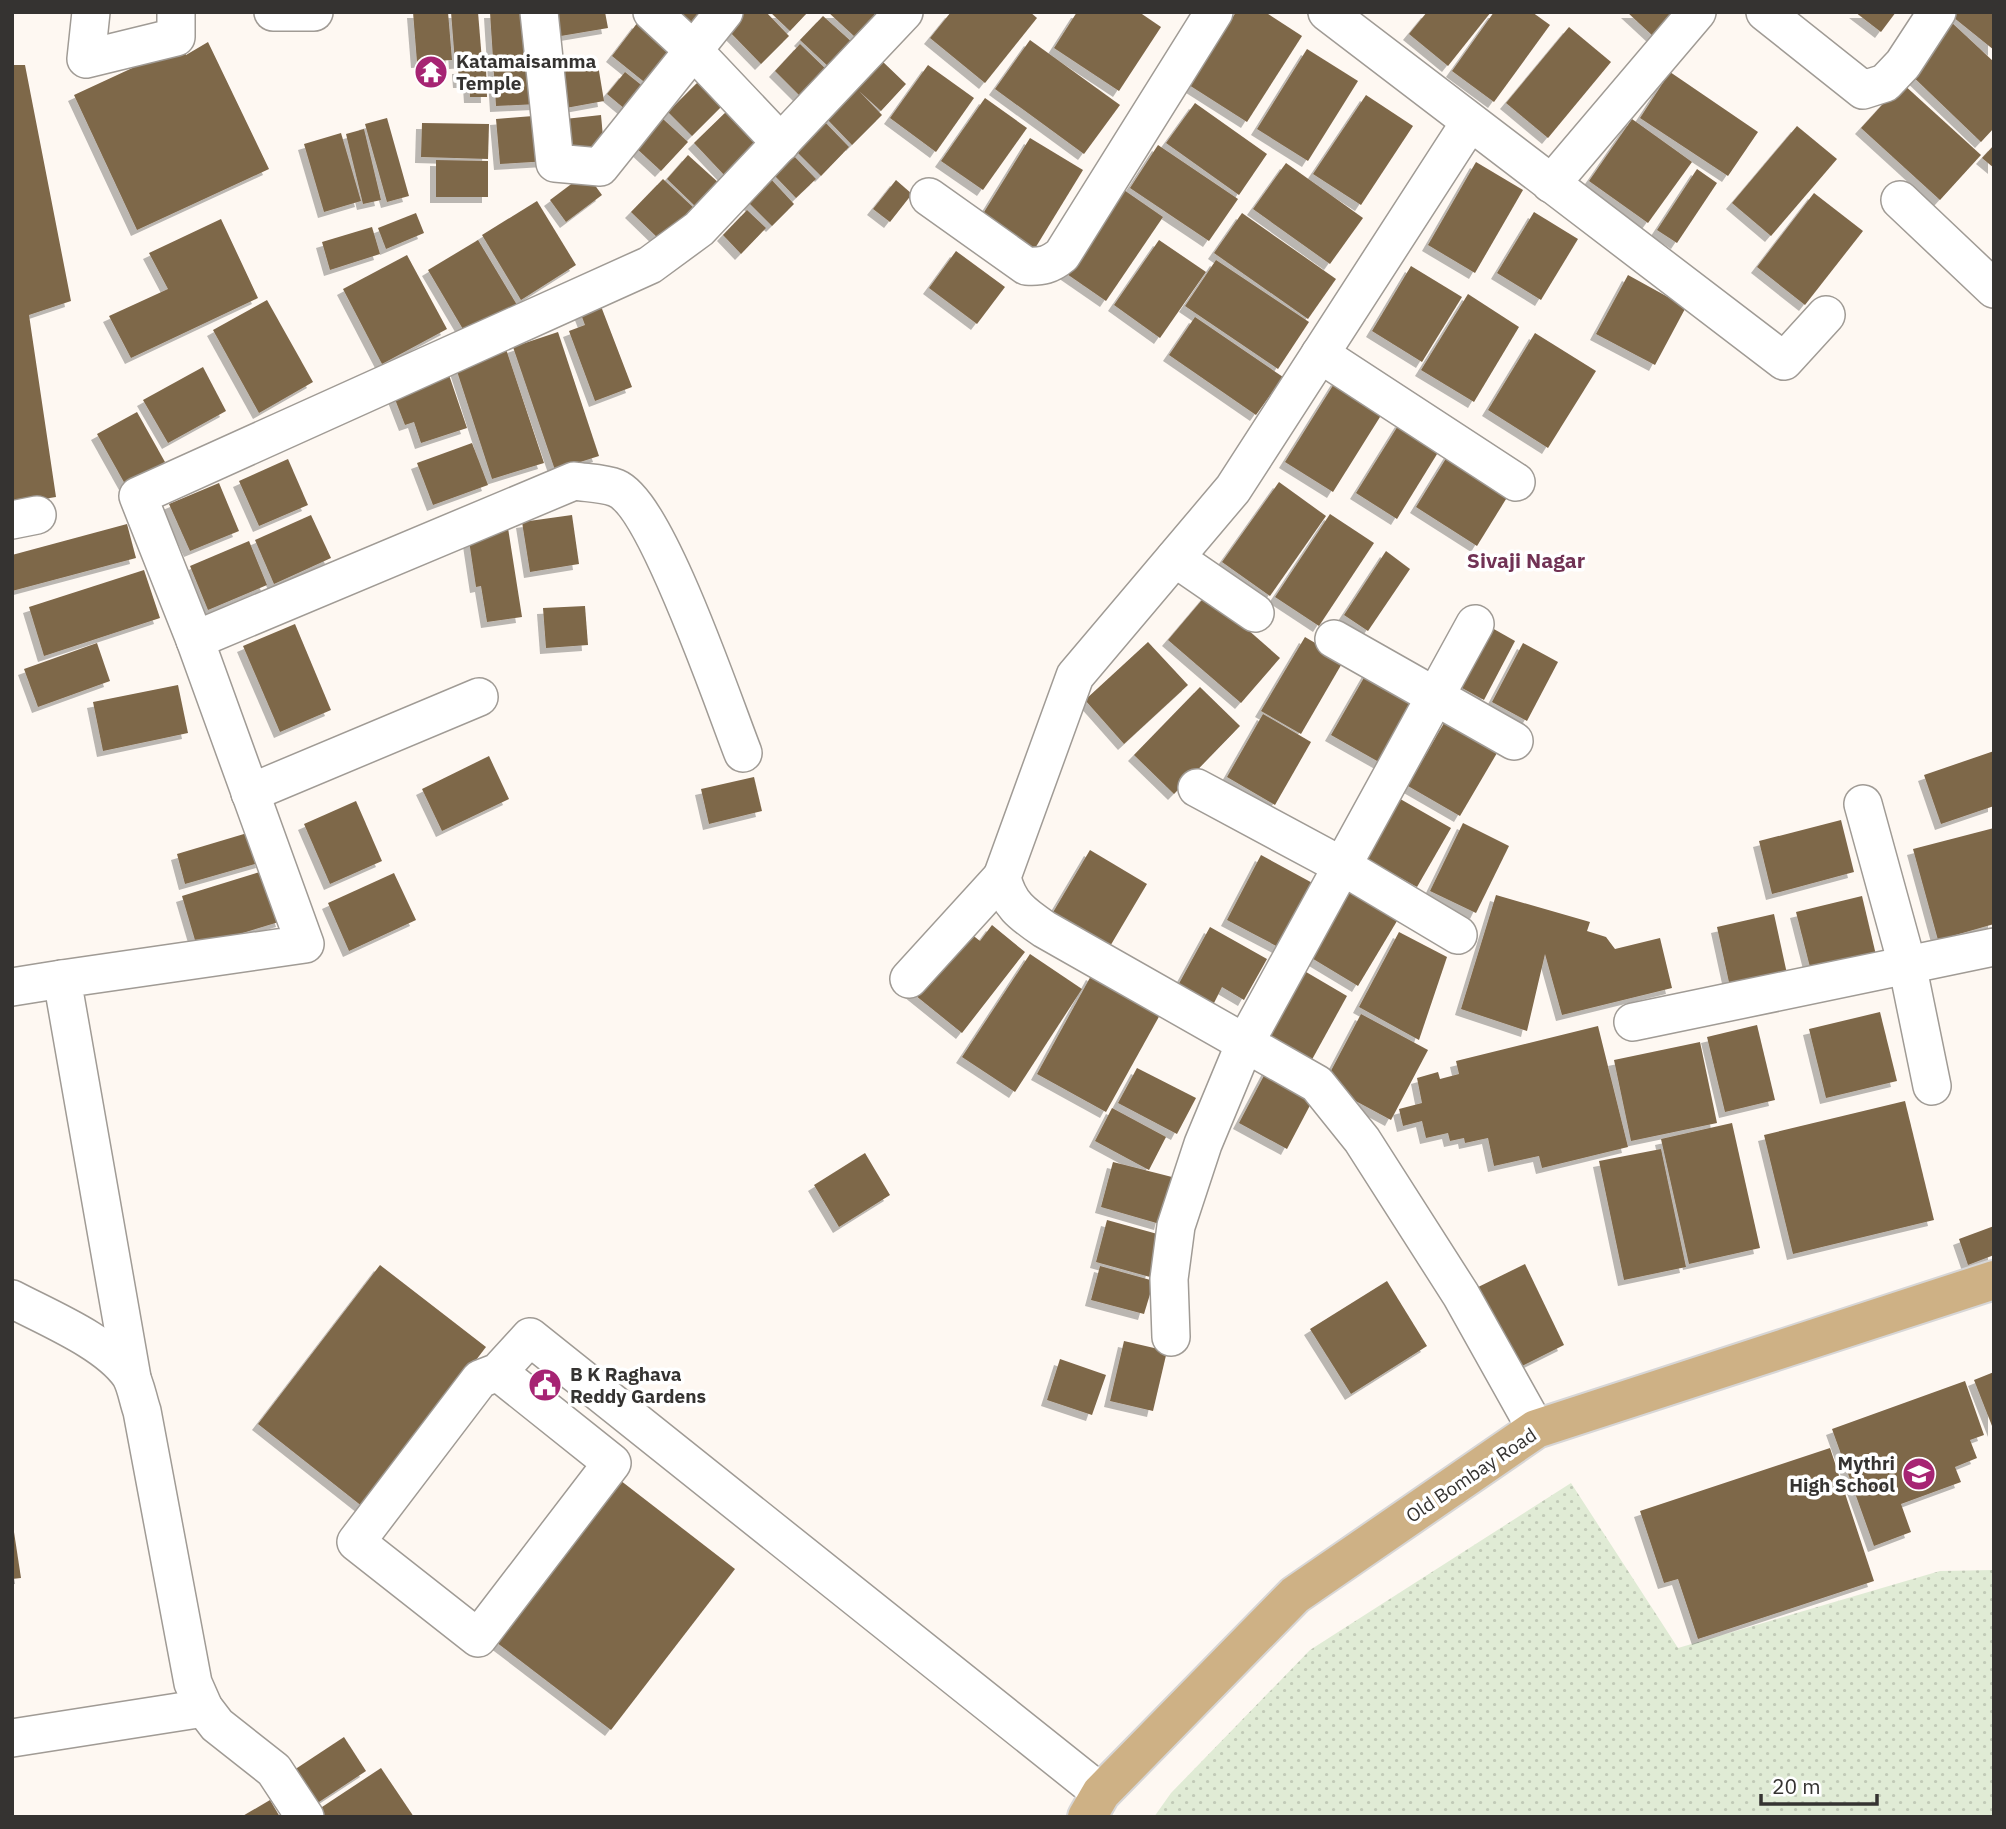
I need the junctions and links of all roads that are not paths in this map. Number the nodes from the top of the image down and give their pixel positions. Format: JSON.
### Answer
{"nodes":[{"id":1,"x":91,"y":12,"type":"edge"},
{"id":2,"x":176,"y":12,"type":"edge"},
{"id":3,"x":273,"y":12,"type":"edge"},
{"id":4,"x":314,"y":12,"type":"edge"},
{"id":5,"x":539,"y":12,"type":"edge"},
{"id":6,"x":652,"y":12,"type":"edge"},
{"id":7,"x":724,"y":12,"type":"edge"},
{"id":8,"x":904,"y":12,"type":"edge"},
{"id":9,"x":1214,"y":12,"type":"edge"},
{"id":10,"x":1327,"y":12,"type":"edge"},
{"id":11,"x":1697,"y":12,"type":"edge"},
{"id":12,"x":1765,"y":12,"type":"edge"},
{"id":13,"x":1937,"y":12,"type":"edge"},
{"id":14,"x":693,"y":50,"type":"junction"},
{"id":15,"x":1470,"y":122,"type":"junction"},
{"id":16,"x":780,"y":143,"type":"junction"},
{"id":17,"x":1551,"y":184,"type":"junction"},
{"id":18,"x":929,"y":197,"type":"dead end"},
{"id":19,"x":1900,"y":200,"type":"dead end"},
{"id":20,"x":1994,"y":289,"type":"edge"},
{"id":21,"x":1826,"y":315,"type":"dead end"},
{"id":22,"x":1320,"y":355,"type":"junction"},
{"id":23,"x":1516,"y":482,"type":"dead end"},
{"id":24,"x":1175,"y":558,"type":"junction"},
{"id":25,"x":1255,"y":613,"type":"dead end"},
{"id":26,"x":1475,"y":624,"type":"dead end"},
{"id":27,"x":1334,"y":639,"type":"dead end"},
{"id":28,"x":195,"y":640,"type":"junction"},
{"id":29,"x":479,"y":696,"type":"dead end"},
{"id":30,"x":1437,"y":696,"type":"junction"},
{"id":31,"x":1514,"y":741,"type":"dead end"},
{"id":32,"x":743,"y":753,"type":"dead end"},
{"id":33,"x":1197,"y":788,"type":"dead end"},
{"id":34,"x":250,"y":793,"type":"junction"},
{"id":35,"x":1863,"y":804,"type":"dead end"},
{"id":36,"x":1344,"y":867,"type":"junction"},
{"id":37,"x":1002,"y":877,"type":"junction"},
{"id":38,"x":1458,"y":936,"type":"dead end"},
{"id":39,"x":1994,"y":947,"type":"edge"},
{"id":40,"x":1907,"y":964,"type":"junction"},
{"id":41,"x":62,"y":979,"type":"junction"},
{"id":42,"x":909,"y":979,"type":"dead end"},
{"id":43,"x":12,"y":987,"type":"edge"},
{"id":44,"x":1633,"y":1022,"type":"dead end"},
{"id":45,"x":1245,"y":1043,"type":"junction"},
{"id":46,"x":1932,"y":1086,"type":"dead end"},
{"id":47,"x":1994,"y":1280,"type":"edge"},
{"id":48,"x":12,"y":1299,"type":"edge"},
{"id":49,"x":1171,"y":1337,"type":"dead end"},
{"id":50,"x":498,"y":1372,"type":"junction"},
{"id":51,"x":132,"y":1378,"type":"junction"},
{"id":52,"x":1536,"y":1429,"type":"junction"},
{"id":53,"x":204,"y":1708,"type":"junction"},
{"id":54,"x":12,"y":1738,"type":"edge"},
{"id":55,"x":1094,"y":1805,"type":"edge"},
{"id":56,"x":305,"y":1817,"type":"edge"}],
"edges":[{"from":1,"to":2,"type":"street"},
{"from":3,"to":4,"type":"street"},
{"from":5,"to":14,"type":"street"},
{"from":6,"to":14,"type":"street"},
{"from":7,"to":14,"type":"street"},
{"from":8,"to":16,"type":"street"},
{"from":9,"to":18,"type":"street"},
{"from":10,"to":15,"type":"street"},
{"from":11,"to":17,"type":"street"},
{"from":12,"to":13,"type":"street"},
{"from":14,"to":16,"type":"street"},
{"from":15,"to":17,"type":"street"},
{"from":15,"to":22,"type":"street"},
{"from":16,"to":28,"type":"street"},
{"from":17,"to":21,"type":"street"},
{"from":19,"to":20,"type":"street"},
{"from":22,"to":23,"type":"street"},
{"from":22,"to":24,"type":"street"},
{"from":24,"to":25,"type":"street"},
{"from":24,"to":37,"type":"street"},
{"from":26,"to":30,"type":"street"},
{"from":27,"to":30,"type":"street"},
{"from":28,"to":32,"type":"street"},
{"from":28,"to":34,"type":"street"},
{"from":29,"to":34,"type":"street"},
{"from":30,"to":31,"type":"street"},
{"from":30,"to":36,"type":"street"},
{"from":33,"to":36,"type":"street"},
{"from":34,"to":41,"type":"street"},
{"from":35,"to":40,"type":"street"},
{"from":36,"to":38,"type":"street"},
{"from":36,"to":45,"type":"street"},
{"from":37,"to":42,"type":"street"},
{"from":37,"to":45,"type":"street"},
{"from":39,"to":40,"type":"street"},
{"from":40,"to":44,"type":"street"},
{"from":40,"to":46,"type":"street"},
{"from":41,"to":43,"type":"street"},
{"from":41,"to":51,"type":"street"},
{"from":45,"to":49,"type":"street"},
{"from":45,"to":52,"type":"street"},
{"from":47,"to":52,"type":"main road","name":"Old Bombay Road"},
{"from":48,"to":51,"type":"street"},
{"from":50,"to":50,"type":"street"},
{"from":50,"to":55,"type":"street"},
{"from":51,"to":53,"type":"street"},
{"from":52,"to":55,"type":"main road","name":"Old Bombay Road"},
{"from":53,"to":54,"type":"street"},
{"from":53,"to":56,"type":"street"}]}
